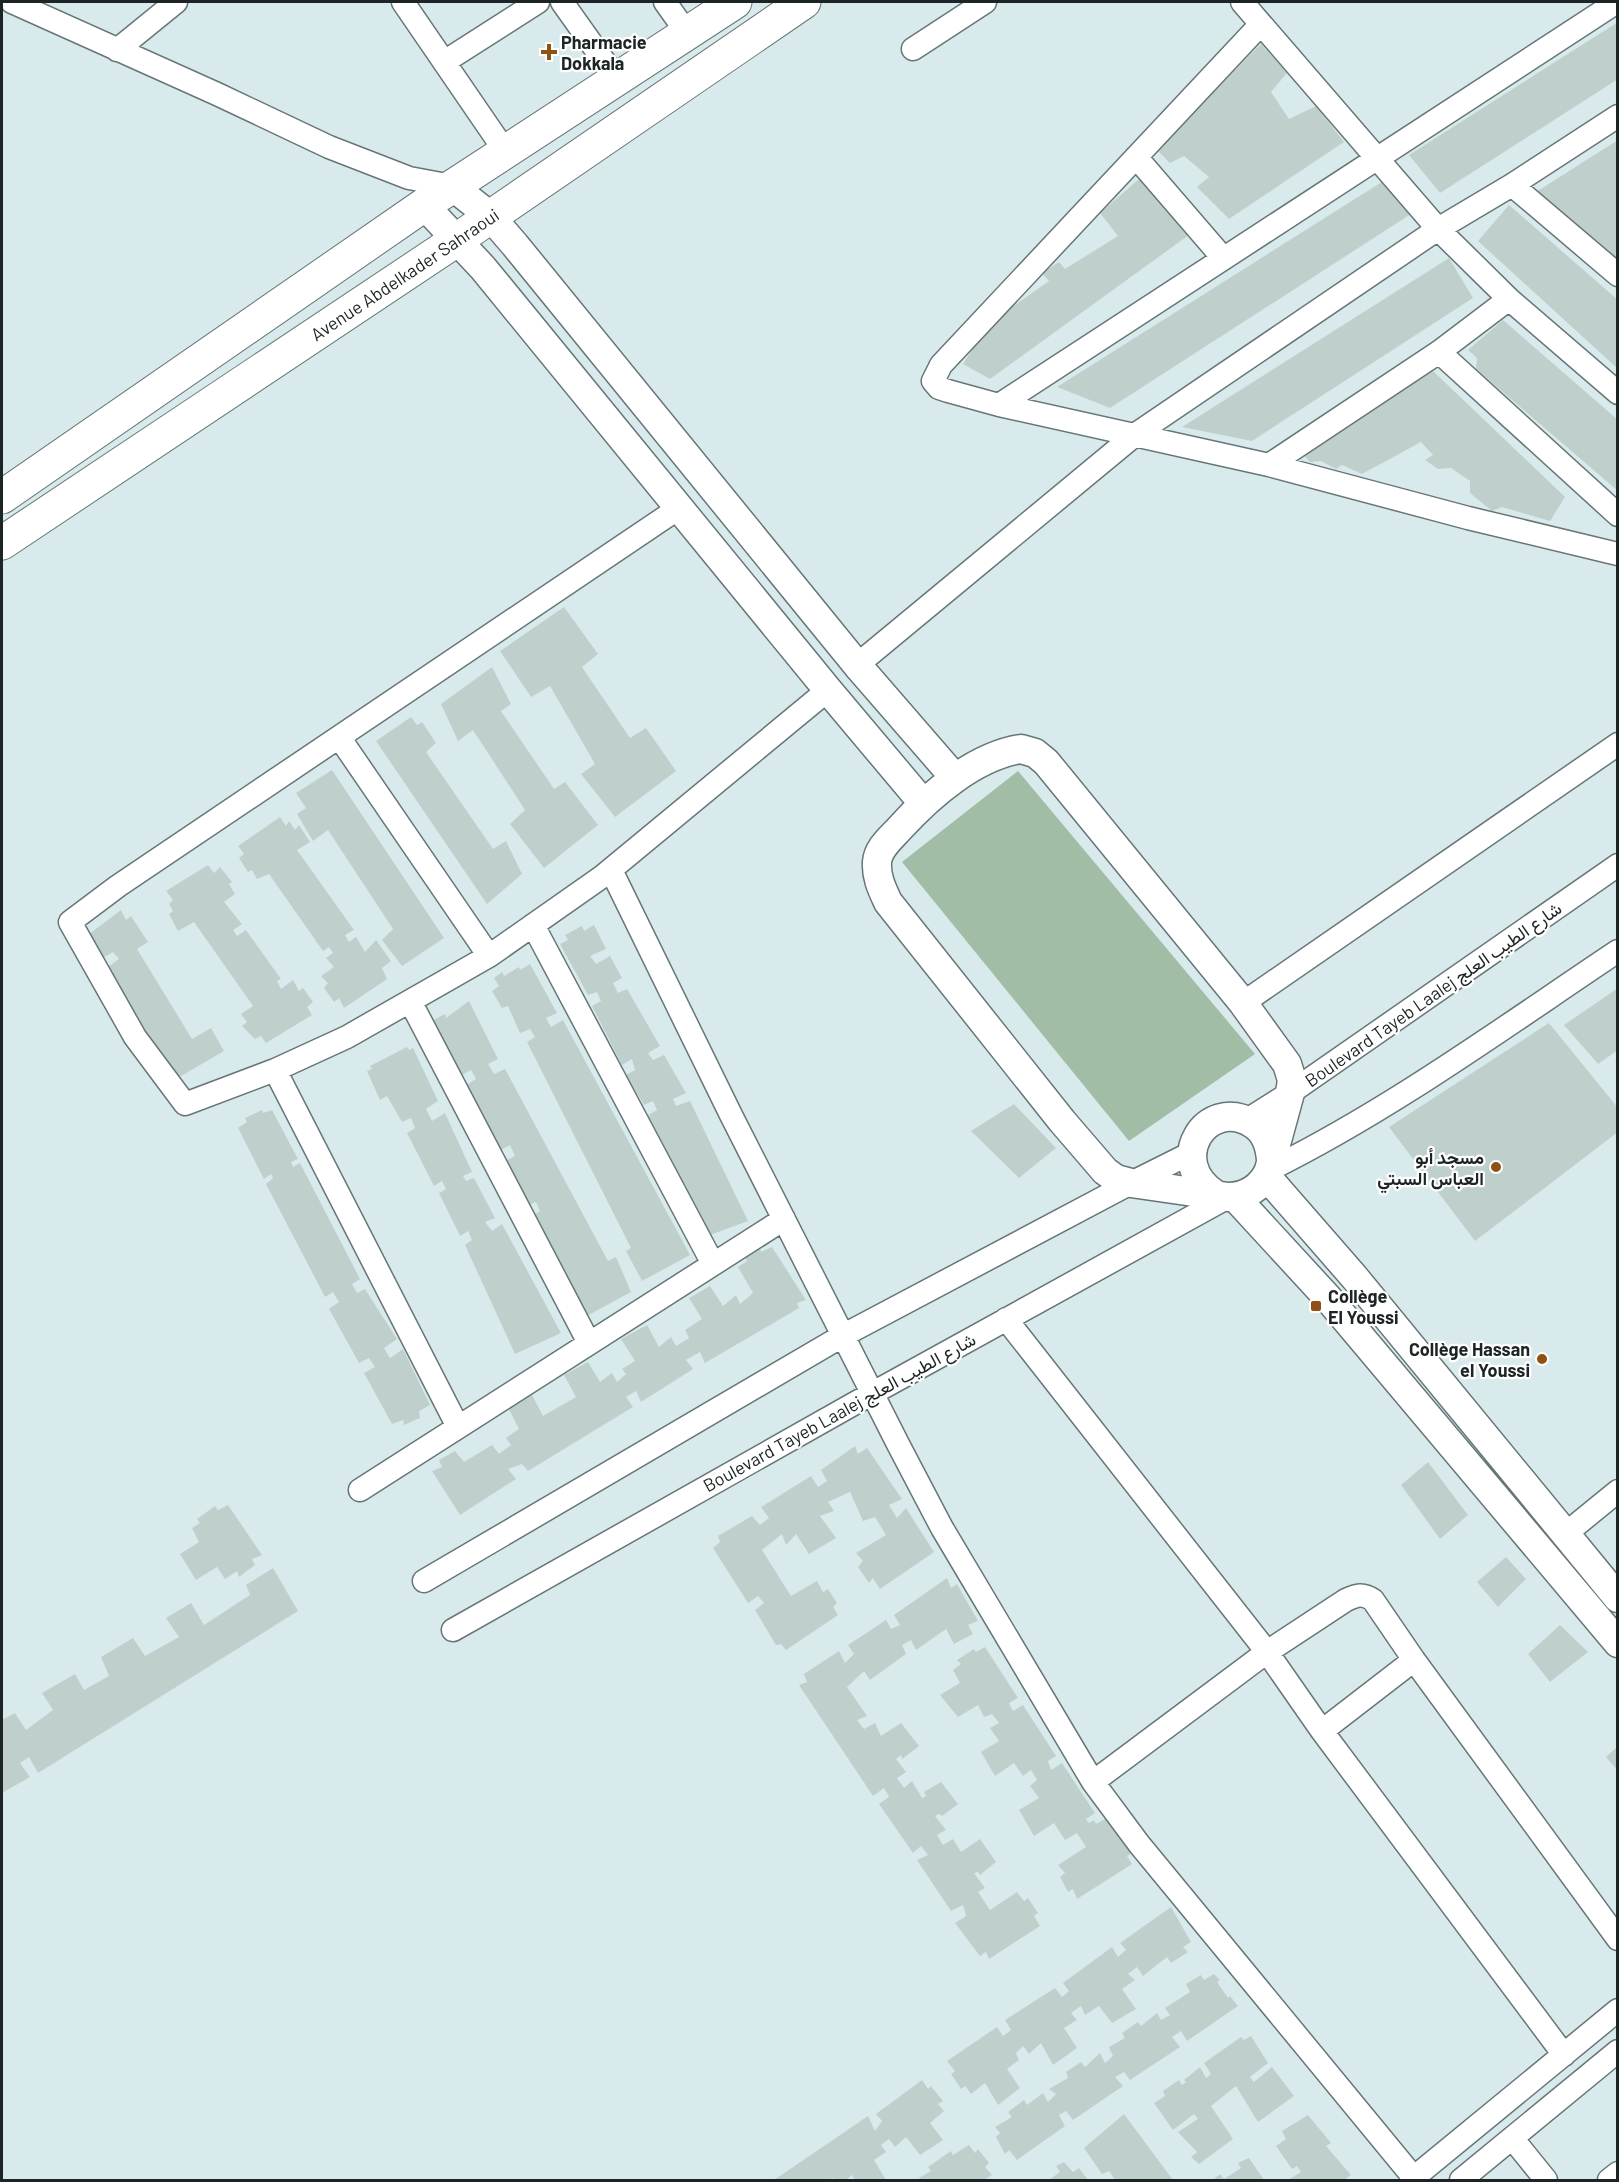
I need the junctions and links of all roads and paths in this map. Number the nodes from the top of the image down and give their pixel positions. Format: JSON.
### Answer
{"nodes":[{"id":1,"x":177,"y":2,"type":"edge"},
{"id":2,"x":403,"y":2,"type":"edge"},
{"id":3,"x":538,"y":2,"type":"edge"},
{"id":4,"x":562,"y":2,"type":"edge"},
{"id":5,"x":665,"y":2,"type":"edge"},
{"id":6,"x":735,"y":2,"type":"edge"},
{"id":7,"x":804,"y":2,"type":"edge"},
{"id":8,"x":985,"y":2,"type":"edge"},
{"id":9,"x":1242,"y":2,"type":"edge"},
{"id":10,"x":1617,"y":2,"type":"edge"},
{"id":11,"x":10,"y":7,"type":"edge"},
{"id":12,"x":507,"y":9,"type":"edge"},
{"id":13,"x":1261,"y":24,"type":"junction"},
{"id":14,"x":687,"y":33,"type":"junction"},
{"id":15,"x":913,"y":49,"type":"dead end"},
{"id":16,"x":117,"y":50,"type":"junction"},
{"id":17,"x":444,"y":62,"type":"junction"},
{"id":18,"x":616,"y":78,"type":"junction"},
{"id":19,"x":1617,"y":116,"type":"edge"},
{"id":20,"x":505,"y":151,"type":"junction"},
{"id":21,"x":1136,"y":157,"type":"junction"},
{"id":22,"x":1379,"y":159,"type":"junction"},
{"id":23,"x":1512,"y":185,"type":"junction"},
{"id":24,"x":452,"y":186,"type":"junction"},
{"id":25,"x":416,"y":192,"type":"junction"},
{"id":26,"x":490,"y":216,"type":"junction"},
{"id":27,"x":1438,"y":229,"type":"junction"},
{"id":28,"x":458,"y":239,"type":"junction"},
{"id":29,"x":1223,"y":258,"type":"junction"},
{"id":30,"x":1617,"y":275,"type":"edge"},
{"id":31,"x":1509,"y":300,"type":"junction"},
{"id":32,"x":1438,"y":352,"type":"junction"},
{"id":33,"x":1617,"y":393,"type":"edge"},
{"id":34,"x":999,"y":405,"type":"junction"},
{"id":35,"x":1136,"y":434,"type":"junction"},
{"id":36,"x":1269,"y":465,"type":"junction"},
{"id":37,"x":2,"y":497,"type":"edge"},
{"id":38,"x":679,"y":508,"type":"junction"},
{"id":39,"x":1617,"y":515,"type":"edge"},
{"id":40,"x":2,"y":543,"type":"edge"},
{"id":41,"x":1617,"y":554,"type":"edge"},
{"id":42,"x":857,"y":665,"type":"junction"},
{"id":43,"x":828,"y":690,"type":"junction"},
{"id":44,"x":339,"y":737,"type":"junction"},
{"id":45,"x":1617,"y":744,"type":"edge"},
{"id":46,"x":955,"y":778,"type":"junction"},
{"id":47,"x":923,"y":803,"type":"junction"},
{"id":48,"x":1617,"y":865,"type":"edge"},
{"id":49,"x":611,"y":870,"type":"junction"},
{"id":50,"x":533,"y":925,"type":"junction"},
{"id":51,"x":1617,"y":951,"type":"edge"},
{"id":52,"x":489,"y":956,"type":"junction"},
{"id":53,"x":410,"y":1001,"type":"junction"},
{"id":54,"x":1243,"y":1003,"type":"junction"},
{"id":55,"x":275,"y":1070,"type":"junction"},
{"id":56,"x":1290,"y":1093,"type":"junction"},
{"id":57,"x":1247,"y":1120,"type":"junction"},
{"id":58,"x":1191,"y":1153,"type":"junction"},
{"id":59,"x":1269,"y":1169,"type":"junction"},
{"id":60,"x":1131,"y":1183,"type":"junction"},
{"id":61,"x":1226,"y":1196,"type":"junction"},
{"id":62,"x":784,"y":1219,"type":"junction"},
{"id":63,"x":713,"y":1264,"type":"junction"},
{"id":64,"x":1006,"y":1319,"type":"junction"},
{"id":65,"x":844,"y":1335,"type":"junction"},
{"id":66,"x":589,"y":1343,"type":"junction"},
{"id":67,"x":873,"y":1393,"type":"junction"},
{"id":68,"x":458,"y":1427,"type":"junction"},
{"id":69,"x":360,"y":1490,"type":"dead end"},
{"id":70,"x":1617,"y":1491,"type":"edge"},
{"id":71,"x":1564,"y":1535,"type":"junction"},
{"id":72,"x":424,"y":1581,"type":"dead end"},
{"id":73,"x":1617,"y":1598,"type":"edge"},
{"id":74,"x":453,"y":1630,"type":"dead end"},
{"id":75,"x":1617,"y":1643,"type":"edge"},
{"id":76,"x":1267,"y":1652,"type":"junction"},
{"id":77,"x":1414,"y":1660,"type":"junction"},
{"id":78,"x":1322,"y":1731,"type":"junction"},
{"id":79,"x":1093,"y":1782,"type":"junction"},
{"id":80,"x":1617,"y":1940,"type":"edge"},
{"id":81,"x":1617,"y":2010,"type":"edge"},
{"id":82,"x":1617,"y":2051,"type":"edge"},
{"id":83,"x":1564,"y":2055,"type":"junction"},
{"id":84,"x":1512,"y":2138,"type":"junction"},
{"id":85,"x":1617,"y":2173,"type":"edge"},
{"id":86,"x":1475,"y":2177,"type":"edge"},
{"id":87,"x":1413,"y":2179,"type":"edge"},
{"id":88,"x":1543,"y":2180,"type":"edge"},
{"id":89,"x":1609,"y":2181,"type":"edge"}],
"edges":[{"from":1,"to":16,"type":"street"},
{"from":2,"to":17,"type":"street"},
{"from":3,"to":12,"type":"street"},
{"from":4,"to":18,"type":"street"},
{"from":5,"to":14,"type":"street"},
{"from":6,"to":14,"type":"main road"},
{"from":7,"to":26,"type":"main road","name":"Avenue Abdelkader Sahraoui"},
{"from":8,"to":15,"type":"street"},
{"from":9,"to":13,"type":"street"},
{"from":10,"to":22,"type":"street"},
{"from":11,"to":16,"type":"street"},
{"from":12,"to":17,"type":"street"},
{"from":13,"to":21,"type":"street"},
{"from":13,"to":22,"type":"street"},
{"from":14,"to":18,"type":"main road"},
{"from":16,"to":25,"type":"street"},
{"from":17,"to":20,"type":"street"},
{"from":18,"to":20,"type":"main road"},
{"from":19,"to":23,"type":"street"},
{"from":20,"to":24,"type":"main road"},
{"from":21,"to":29,"type":"street"},
{"from":21,"to":34,"type":"street"},
{"from":22,"to":27,"type":"street"},
{"from":22,"to":29,"type":"street"},
{"from":23,"to":27,"type":"street"},
{"from":23,"to":30,"type":"street"},
{"from":24,"to":25,"type":"main road"},
{"from":24,"to":26,"type":"street"},
{"from":25,"to":28,"type":"street"},
{"from":25,"to":37,"type":"main road"},
{"from":26,"to":28,"type":"main road","name":"Avenue Abdelkader Sahraoui"},
{"from":26,"to":42,"type":"street"},
{"from":27,"to":31,"type":"street"},
{"from":27,"to":35,"type":"street"},
{"from":28,"to":38,"type":"street"},
{"from":28,"to":40,"type":"main road","name":"Avenue Abdelkader Sahraoui"},
{"from":29,"to":34,"type":"street"},
{"from":31,"to":32,"type":"street"},
{"from":31,"to":33,"type":"street"},
{"from":32,"to":36,"type":"street"},
{"from":32,"to":39,"type":"street"},
{"from":34,"to":35,"type":"street"},
{"from":35,"to":36,"type":"street"},
{"from":35,"to":42,"type":"street"},
{"from":36,"to":41,"type":"street"},
{"from":38,"to":43,"type":"street"},
{"from":38,"to":44,"type":"street"},
{"from":42,"to":46,"type":"street"},
{"from":43,"to":47,"type":"street"},
{"from":43,"to":49,"type":"street"},
{"from":44,"to":52,"type":"street"},
{"from":44,"to":55,"type":"street"},
{"from":45,"to":54,"type":"street"},
{"from":46,"to":47,"type":"street"},
{"from":46,"to":54,"type":"street"},
{"from":47,"to":60,"type":"street"},
{"from":48,"to":56,"type":"street","name":"Boulevard Tayeb Laalej شارع الطيب العلج"},
{"from":49,"to":50,"type":"street"},
{"from":49,"to":62,"type":"street"},
{"from":50,"to":52,"type":"street"},
{"from":50,"to":63,"type":"street"},
{"from":51,"to":59,"type":"street"},
{"from":52,"to":53,"type":"street"},
{"from":53,"to":55,"type":"street"},
{"from":53,"to":66,"type":"street"},
{"from":54,"to":56,"type":"street"},
{"from":55,"to":68,"type":"street"},
{"from":56,"to":57,"type":"street","name":"Boulevard Tayeb Laalej شارع الطيب العلج"},
{"from":56,"to":59,"type":"street"},
{"from":57,"to":58,"type":"street"},
{"from":57,"to":59,"type":"street"},
{"from":58,"to":60,"type":"street"},
{"from":58,"to":61,"type":"street"},
{"from":59,"to":61,"type":"street"},
{"from":59,"to":71,"type":"street"},
{"from":60,"to":61,"type":"street"},
{"from":60,"to":65,"type":"street"},
{"from":61,"to":64,"type":"street","name":"Boulevard Tayeb Laalej شارع الطيب العلج"},
{"from":61,"to":75,"type":"street"},
{"from":62,"to":63,"type":"street"},
{"from":62,"to":65,"type":"street"},
{"from":63,"to":66,"type":"street"},
{"from":64,"to":67,"type":"street","name":"Boulevard Tayeb Laalej شارع الطيب العلج"},
{"from":64,"to":76,"type":"street"},
{"from":65,"to":67,"type":"street"},
{"from":65,"to":72,"type":"street"},
{"from":66,"to":68,"type":"street"},
{"from":67,"to":74,"type":"street","name":"Boulevard Tayeb Laalej شارع الطيب العلج"},
{"from":67,"to":79,"type":"street"},
{"from":68,"to":69,"type":"street"},
{"from":70,"to":71,"type":"street"},
{"from":71,"to":73,"type":"street"},
{"from":76,"to":77,"type":"street"},
{"from":76,"to":78,"type":"street"},
{"from":76,"to":79,"type":"street"},
{"from":77,"to":78,"type":"street"},
{"from":77,"to":80,"type":"street"},
{"from":78,"to":83,"type":"street"},
{"from":79,"to":87,"type":"street"},
{"from":81,"to":83,"type":"street"},
{"from":82,"to":84,"type":"street"},
{"from":83,"to":87,"type":"street"},
{"from":84,"to":86,"type":"street"},
{"from":84,"to":88,"type":"street"},
{"from":85,"to":89,"type":"street"}]}
